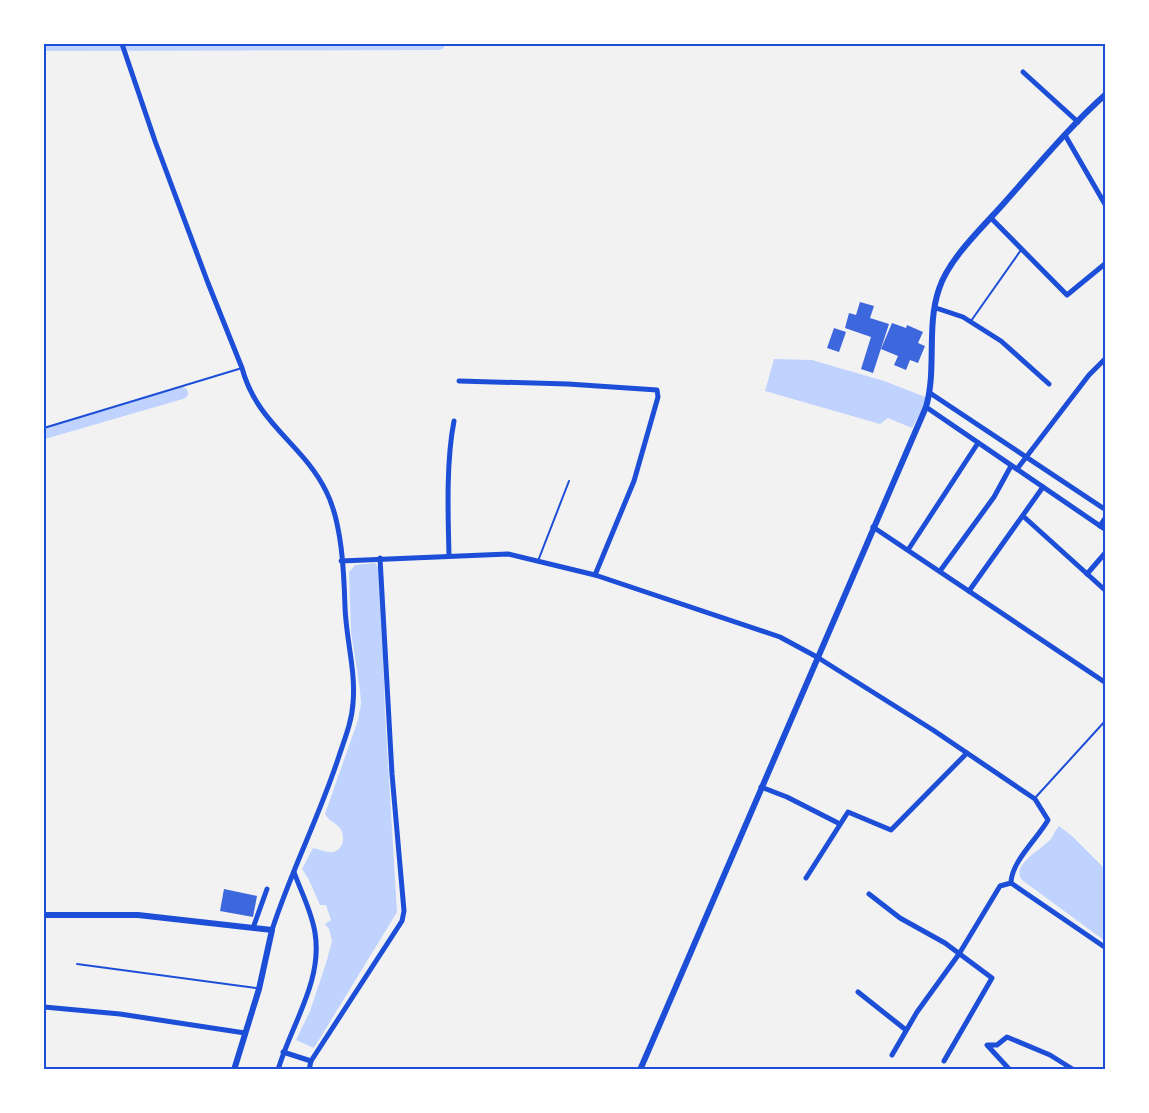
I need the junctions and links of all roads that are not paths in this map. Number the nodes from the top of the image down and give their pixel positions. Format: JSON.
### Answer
{"nodes":[{"id":1,"x":122,"y":44,"type":"edge"},
{"id":2,"x":1023,"y":72,"type":"dead end"},
{"id":3,"x":1106,"y":94,"type":"edge"},
{"id":4,"x":1078,"y":122,"type":"junction"},
{"id":5,"x":1065,"y":135,"type":"junction"},
{"id":6,"x":1106,"y":206,"type":"edge"},
{"id":7,"x":991,"y":218,"type":"junction"},
{"id":8,"x":1022,"y":249,"type":"junction"},
{"id":9,"x":1106,"y":263,"type":"edge"},
{"id":10,"x":936,"y":308,"type":"junction"},
{"id":11,"x":970,"y":321,"type":"junction"},
{"id":12,"x":1106,"y":358,"type":"edge"},
{"id":13,"x":242,"y":368,"type":"junction"},
{"id":14,"x":459,"y":381,"type":"dead end"},
{"id":15,"x":1049,"y":384,"type":"dead end"},
{"id":16,"x":930,"y":393,"type":"junction"},
{"id":17,"x":926,"y":407,"type":"junction"},
{"id":18,"x":454,"y":421,"type":"dead end"},
{"id":19,"x":44,"y":428,"type":"edge"},
{"id":20,"x":978,"y":443,"type":"junction"},
{"id":21,"x":1026,"y":456,"type":"junction"},
{"id":22,"x":1014,"y":467,"type":"junction"},
{"id":23,"x":569,"y":481,"type":"dead end"},
{"id":24,"x":1043,"y":488,"type":"junction"},
{"id":25,"x":1106,"y":510,"type":"edge"},
{"id":26,"x":1023,"y":516,"type":"junction"},
{"id":27,"x":1106,"y":517,"type":"edge"},
{"id":28,"x":873,"y":528,"type":"junction"},
{"id":29,"x":1103,"y":528,"type":"edge"},
{"id":30,"x":908,"y":550,"type":"junction"},
{"id":31,"x":1106,"y":552,"type":"edge"},
{"id":32,"x":449,"y":555,"type":"junction"},
{"id":33,"x":380,"y":558,"type":"junction"},
{"id":34,"x":341,"y":561,"type":"junction"},
{"id":35,"x":538,"y":561,"type":"junction"},
{"id":36,"x":940,"y":572,"type":"junction"},
{"id":37,"x":595,"y":574,"type":"junction"},
{"id":38,"x":1087,"y":574,"type":"junction"},
{"id":39,"x":969,"y":591,"type":"junction"},
{"id":40,"x":1106,"y":591,"type":"edge"},
{"id":41,"x":44,"y":637,"type":"edge"},
{"id":42,"x":817,"y":657,"type":"junction"},
{"id":43,"x":1106,"y":683,"type":"edge"},
{"id":44,"x":1106,"y":720,"type":"edge"},
{"id":45,"x":967,"y":753,"type":"junction"},
{"id":46,"x":761,"y":787,"type":"junction"},
{"id":47,"x":1035,"y":799,"type":"junction"},
{"id":48,"x":840,"y":824,"type":"junction"},
{"id":49,"x":44,"y":846,"type":"edge"},
{"id":50,"x":294,"y":872,"type":"junction"},
{"id":51,"x":806,"y":878,"type":"dead end"},
{"id":52,"x":1011,"y":883,"type":"junction"},
{"id":53,"x":267,"y":889,"type":"dead end"},
{"id":54,"x":869,"y":894,"type":"dead end"},
{"id":55,"x":44,"y":915,"type":"edge"},
{"id":56,"x":253,"y":927,"type":"junction"},
{"id":57,"x":272,"y":930,"type":"junction"},
{"id":58,"x":1106,"y":948,"type":"edge"},
{"id":59,"x":959,"y":954,"type":"junction"},
{"id":60,"x":77,"y":964,"type":"dead end"},
{"id":61,"x":259,"y":989,"type":"junction"},
{"id":62,"x":858,"y":992,"type":"dead end"},
{"id":63,"x":44,"y":1007,"type":"edge"},
{"id":64,"x":906,"y":1030,"type":"junction"},
{"id":65,"x":245,"y":1033,"type":"junction"},
{"id":66,"x":283,"y":1052,"type":"junction"},
{"id":67,"x":892,"y":1055,"type":"dead end"},
{"id":68,"x":311,"y":1061,"type":"junction"},
{"id":69,"x":944,"y":1061,"type":"dead end"},
{"id":70,"x":234,"y":1070,"type":"edge"},
{"id":71,"x":278,"y":1070,"type":"edge"},
{"id":72,"x":309,"y":1070,"type":"edge"},
{"id":73,"x":640,"y":1070,"type":"edge"},
{"id":74,"x":1010,"y":1070,"type":"edge"},
{"id":75,"x":1074,"y":1070,"type":"edge"}],
"edges":[{"from":1,"to":13,"type":"street"},
{"from":2,"to":4,"type":"street"},
{"from":3,"to":4,"type":"street"},
{"from":4,"to":5,"type":"street"},
{"from":5,"to":6,"type":"street"},
{"from":5,"to":7,"type":"street"},
{"from":7,"to":8,"type":"street"},
{"from":7,"to":10,"type":"street"},
{"from":8,"to":9,"type":"street"},
{"from":8,"to":11,"type":"lane"},
{"from":10,"to":11,"type":"street"},
{"from":10,"to":16,"type":"street"},
{"from":11,"to":15,"type":"street"},
{"from":12,"to":21,"type":"street"},
{"from":13,"to":19,"type":"lane"},
{"from":13,"to":34,"type":"street"},
{"from":14,"to":37,"type":"street"},
{"from":16,"to":17,"type":"street"},
{"from":16,"to":21,"type":"street"},
{"from":17,"to":20,"type":"street"},
{"from":17,"to":28,"type":"street"},
{"from":18,"to":32,"type":"street"},
{"from":20,"to":22,"type":"street"},
{"from":20,"to":30,"type":"street"},
{"from":21,"to":22,"type":"street"},
{"from":21,"to":25,"type":"street"},
{"from":22,"to":24,"type":"street"},
{"from":22,"to":36,"type":"street"},
{"from":23,"to":35,"type":"lane"},
{"from":24,"to":26,"type":"street"},
{"from":24,"to":29,"type":"street"},
{"from":26,"to":38,"type":"street"},
{"from":26,"to":39,"type":"street"},
{"from":27,"to":29,"type":"street"},
{"from":28,"to":30,"type":"street"},
{"from":28,"to":42,"type":"street"},
{"from":30,"to":36,"type":"street"},
{"from":31,"to":38,"type":"street"},
{"from":32,"to":33,"type":"street"},
{"from":32,"to":35,"type":"street"},
{"from":33,"to":34,"type":"street"},
{"from":33,"to":68,"type":"street"},
{"from":34,"to":50,"type":"street"},
{"from":35,"to":37,"type":"street"},
{"from":36,"to":39,"type":"street"},
{"from":37,"to":42,"type":"street"},
{"from":38,"to":40,"type":"street"},
{"from":39,"to":43,"type":"street"},
{"from":41,"to":49,"type":"lane"},
{"from":42,"to":45,"type":"street"},
{"from":42,"to":46,"type":"street"},
{"from":44,"to":47,"type":"lane"},
{"from":45,"to":47,"type":"street"},
{"from":45,"to":48,"type":"street"},
{"from":46,"to":48,"type":"street"},
{"from":46,"to":73,"type":"street"},
{"from":47,"to":52,"type":"street"},
{"from":48,"to":51,"type":"street"},
{"from":50,"to":57,"type":"street"},
{"from":50,"to":66,"type":"street"},
{"from":52,"to":58,"type":"street"},
{"from":52,"to":59,"type":"street"},
{"from":53,"to":56,"type":"street"},
{"from":54,"to":59,"type":"street"},
{"from":55,"to":56,"type":"street"},
{"from":56,"to":57,"type":"street"},
{"from":57,"to":61,"type":"street"},
{"from":59,"to":64,"type":"street"},
{"from":59,"to":69,"type":"street"},
{"from":60,"to":61,"type":"lane"},
{"from":61,"to":65,"type":"street"},
{"from":62,"to":64,"type":"street"},
{"from":63,"to":65,"type":"street"},
{"from":64,"to":67,"type":"street"},
{"from":65,"to":70,"type":"street"},
{"from":66,"to":68,"type":"street"},
{"from":66,"to":71,"type":"street"},
{"from":68,"to":72,"type":"street"},
{"from":74,"to":75,"type":"street"}]}
